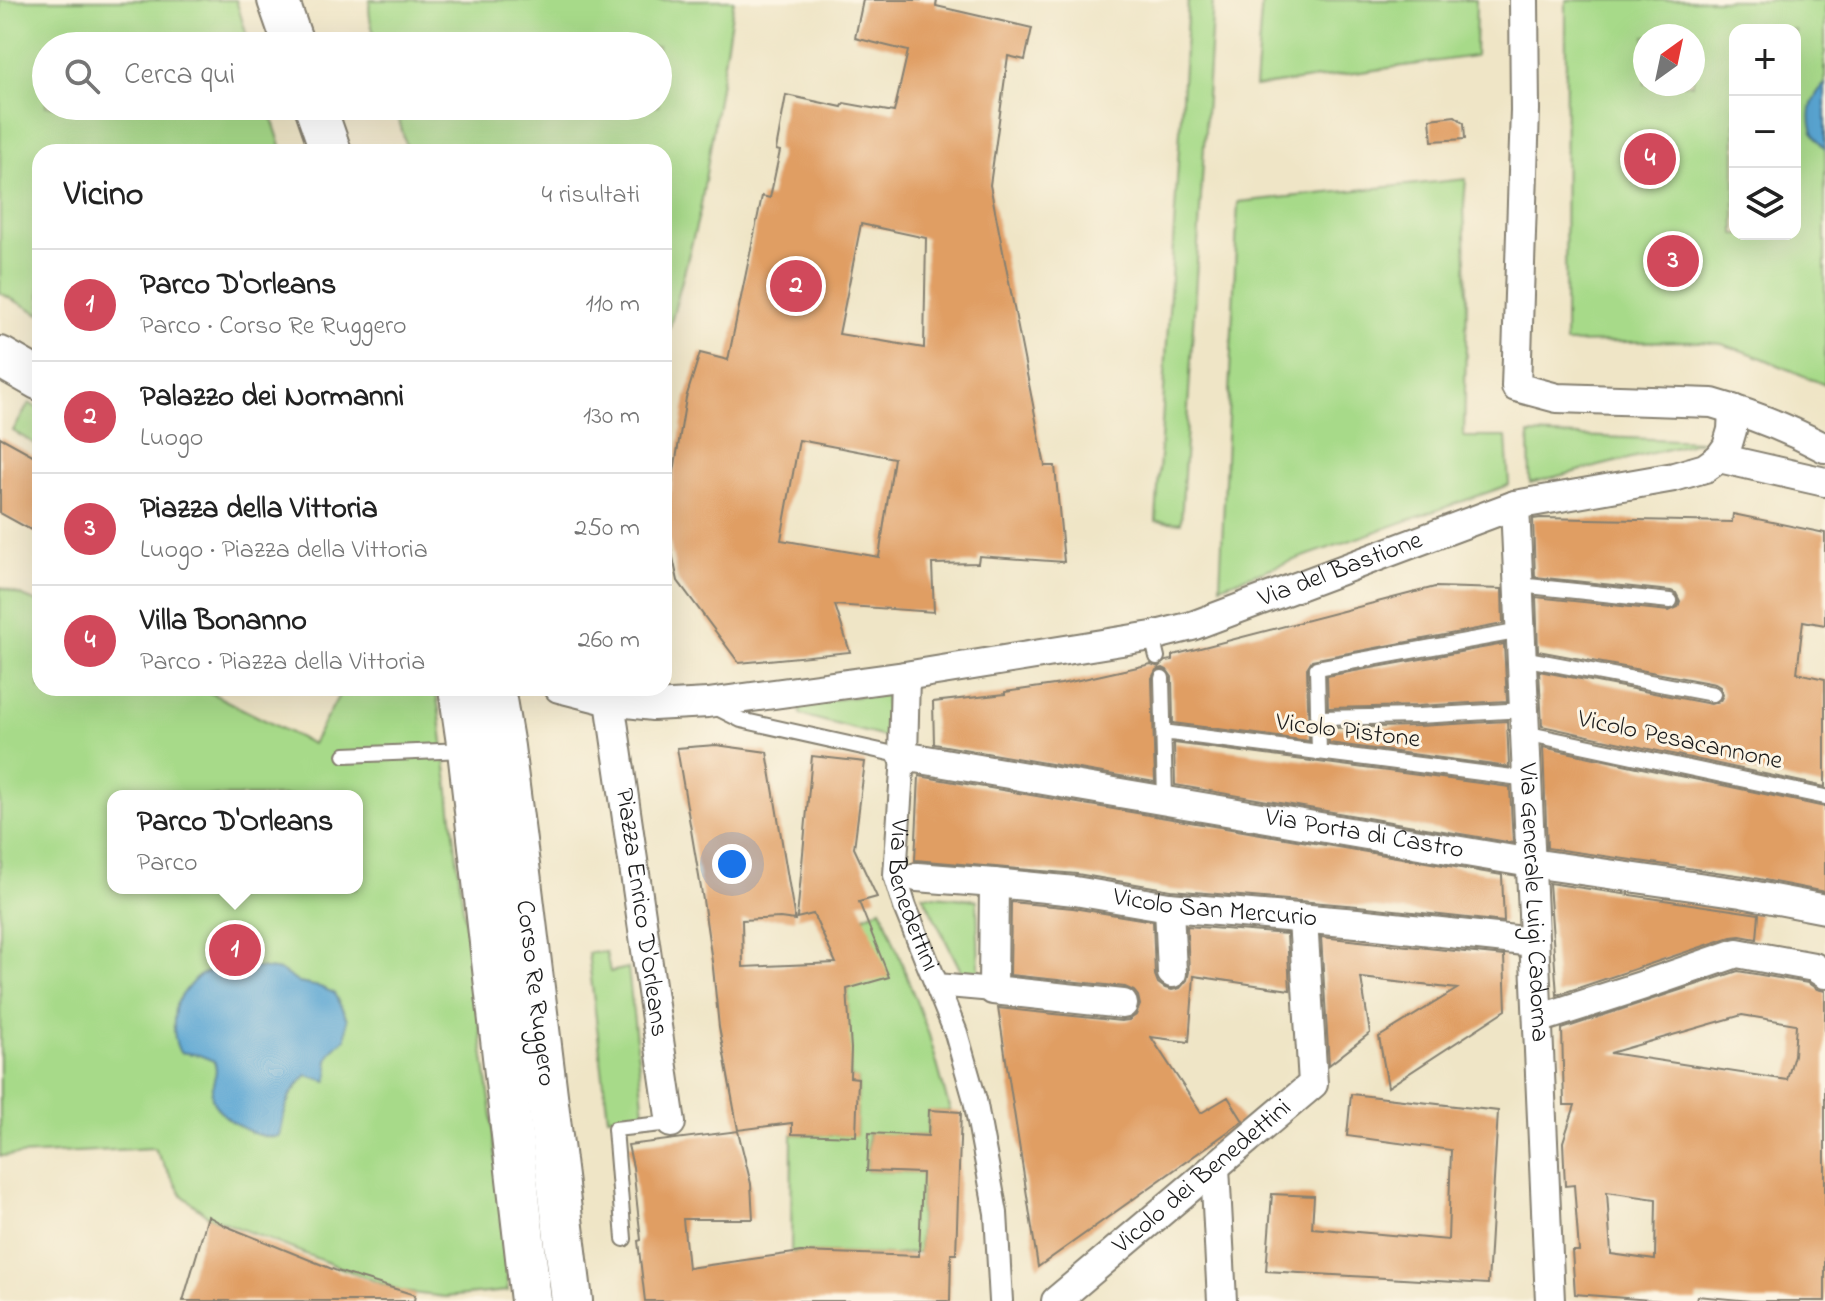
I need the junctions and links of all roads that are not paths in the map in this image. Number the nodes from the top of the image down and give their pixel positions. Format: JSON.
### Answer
{"nodes":[{"id":1,"x":278,"y":0,"type":"edge"},
{"id":2,"x":1524,"y":0,"type":"edge"},
{"id":3,"x":289,"y":32,"type":"edge"},
{"id":4,"x":320,"y":120,"type":"edge"},
{"id":5,"x":328,"y":144,"type":"edge"},
{"id":6,"x":0,"y":357,"type":"edge"},
{"id":7,"x":32,"y":375,"type":"edge"},
{"id":8,"x":1733,"y":409,"type":"junction"},
{"id":9,"x":1825,"y":448,"type":"edge"},
{"id":10,"x":1719,"y":458,"type":"junction"},
{"id":11,"x":1825,"y":482,"type":"edge"},
{"id":12,"x":1515,"y":505,"type":"junction"},
{"id":13,"x":1519,"y":585,"type":"junction"},
{"id":14,"x":1670,"y":601,"type":"dead end"},
{"id":15,"x":1521,"y":644,"type":"junction"},
{"id":16,"x":905,"y":676,"type":"junction"},
{"id":17,"x":1162,"y":678,"type":"dead end"},
{"id":18,"x":1713,"y":694,"type":"dead end"},
{"id":19,"x":472,"y":696,"type":"edge"},
{"id":20,"x":474,"y":696,"type":"edge"},
{"id":21,"x":590,"y":696,"type":"edge"},
{"id":22,"x":610,"y":701,"type":"junction"},
{"id":23,"x":708,"y":703,"type":"junction"},
{"id":24,"x":1319,"y":718,"type":"junction"},
{"id":25,"x":1525,"y":721,"type":"junction"},
{"id":26,"x":1163,"y":732,"type":"junction"},
{"id":27,"x":468,"y":750,"type":"junction"},
{"id":28,"x":1319,"y":753,"type":"junction"},
{"id":29,"x":345,"y":755,"type":"dead end"},
{"id":30,"x":903,"y":756,"type":"junction"},
{"id":31,"x":1528,"y":779,"type":"junction"},
{"id":32,"x":1825,"y":797,"type":"edge"},
{"id":33,"x":1165,"y":800,"type":"junction"},
{"id":34,"x":1531,"y":863,"type":"junction"},
{"id":35,"x":906,"y":876,"type":"junction"},
{"id":36,"x":994,"y":883,"type":"junction"},
{"id":37,"x":1169,"y":907,"type":"junction"},
{"id":38,"x":1825,"y":909,"type":"edge"},
{"id":39,"x":1303,"y":919,"type":"junction"},
{"id":40,"x":1534,"y":942,"type":"junction"},
{"id":41,"x":1172,"y":973,"type":"dead end"},
{"id":42,"x":1825,"y":974,"type":"edge"},
{"id":43,"x":937,"y":985,"type":"junction"},
{"id":44,"x":993,"y":990,"type":"junction"},
{"id":45,"x":1123,"y":1004,"type":"dead end"},
{"id":46,"x":1538,"y":1019,"type":"junction"},
{"id":47,"x":671,"y":1123,"type":"joint"},
{"id":48,"x":1215,"y":1167,"type":"junction"},
{"id":49,"x":624,"y":1239,"type":"dead end"},
{"id":50,"x":531,"y":1301,"type":"edge"},
{"id":51,"x":572,"y":1301,"type":"edge"},
{"id":52,"x":1001,"y":1301,"type":"edge"},
{"id":53,"x":1056,"y":1301,"type":"edge"},
{"id":54,"x":1222,"y":1301,"type":"edge"},
{"id":55,"x":1550,"y":1301,"type":"edge"}],
"edges":[{"from":1,"to":3,"type":"main road"},
{"from":2,"to":8,"type":"street"},
{"from":4,"to":5,"type":"main road"},
{"from":6,"to":7,"type":"main road"},
{"from":8,"to":9,"type":"street"},
{"from":8,"to":10,"type":"street"},
{"from":10,"to":11,"type":"street"},
{"from":10,"to":12,"type":"street","name":"Via del Bastione"},
{"from":12,"to":13,"type":"street","name":"Via Generale Luigi Cadorna"},
{"from":12,"to":16,"type":"street","name":"Via del Bastione"},
{"from":13,"to":14,"type":"lane"},
{"from":13,"to":15,"type":"street","name":"Via Generale Luigi Cadorna"},
{"from":15,"to":18,"type":"lane"},
{"from":15,"to":24,"type":"lane"},
{"from":15,"to":25,"type":"street","name":"Via Generale Luigi Cadorna"},
{"from":16,"to":23,"type":"street"},
{"from":16,"to":30,"type":"street","name":"Via Benedettini"},
{"from":17,"to":26,"type":"lane"},
{"from":19,"to":27,"type":"main road","name":"Corso Re Ruggero"},
{"from":20,"to":51,"type":"main road","name":"Corso Re Ruggero"},
{"from":21,"to":22,"type":"street"},
{"from":22,"to":23,"type":"street"},
{"from":22,"to":47,"type":"street","name":"Piazza Enrico D'Orleans"},
{"from":23,"to":30,"type":"lane"},
{"from":24,"to":25,"type":"lane","name":"Vicolo Pesacannone"},
{"from":24,"to":28,"type":"lane"},
{"from":25,"to":31,"type":"street","name":"Via Generale Luigi Cadorna"},
{"from":25,"to":32,"type":"lane","name":"Vicolo Pesacannone"},
{"from":26,"to":28,"type":"lane","name":"Vicolo Pistone"},
{"from":26,"to":33,"type":"lane"},
{"from":27,"to":29,"type":"lane"},
{"from":27,"to":50,"type":"main road","name":"Corso Re Ruggero"},
{"from":28,"to":31,"type":"lane","name":"Vicolo Pistone"},
{"from":30,"to":33,"type":"street","name":"Via Porta di Castro"},
{"from":30,"to":35,"type":"street","name":"Via Benedettini"},
{"from":31,"to":34,"type":"street","name":"Via Generale Luigi Cadorna"},
{"from":33,"to":34,"type":"street","name":"Via Porta di Castro"},
{"from":34,"to":38,"type":"street","name":"Via Porta di Castro"},
{"from":34,"to":40,"type":"street","name":"Via Generale Luigi Cadorna"},
{"from":35,"to":36,"type":"street","name":"Vicolo San Mercurio"},
{"from":35,"to":43,"type":"street","name":"Via Benedettini"},
{"from":36,"to":37,"type":"street","name":"Vicolo San Mercurio"},
{"from":36,"to":44,"type":"street"},
{"from":37,"to":39,"type":"street","name":"Vicolo San Mercurio"},
{"from":37,"to":41,"type":"street"},
{"from":39,"to":40,"type":"street","name":"Vicolo San Mercurio"},
{"from":39,"to":48,"type":"street","name":"Vicolo dei Benedettini"},
{"from":40,"to":46,"type":"street","name":"Via Generale Luigi Cadorna"},
{"from":42,"to":46,"type":"street"},
{"from":43,"to":44,"type":"street"},
{"from":43,"to":52,"type":"street","name":"Via Benedettini"},
{"from":44,"to":45,"type":"street"},
{"from":46,"to":55,"type":"street","name":"Via Generale Luigi Cadorna"},
{"from":47,"to":49,"type":"lane"},
{"from":48,"to":53,"type":"street","name":"Vicolo dei Benedettini"},
{"from":48,"to":54,"type":"street"}]}
